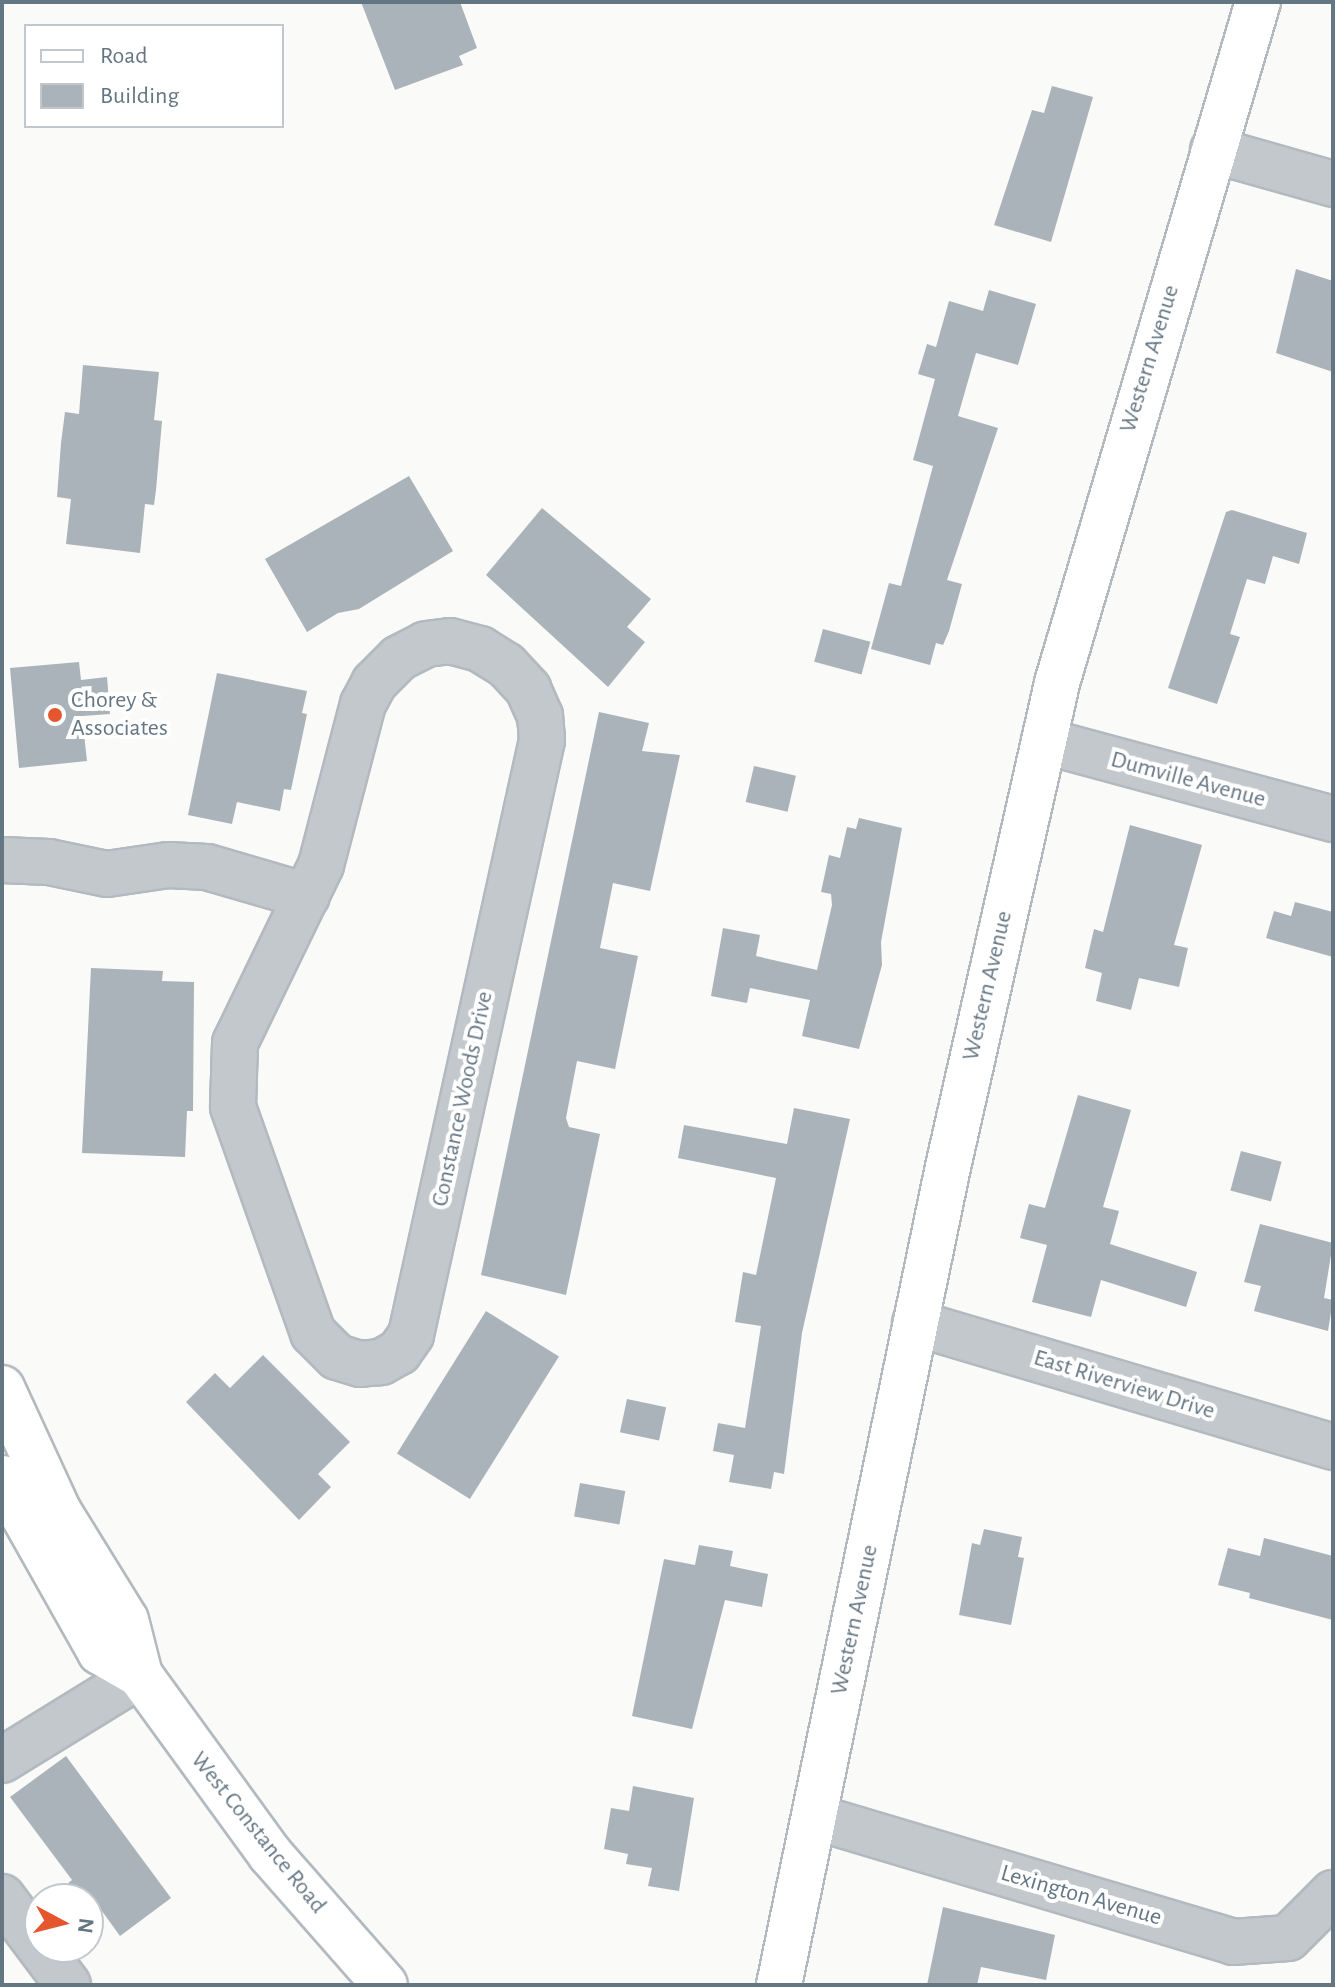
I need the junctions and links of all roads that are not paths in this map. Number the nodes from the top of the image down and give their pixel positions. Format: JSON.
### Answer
{"nodes":[{"id":1,"x":1258,"y":2,"type":"edge"},
{"id":2,"x":1213,"y":150,"type":"junction"},
{"id":3,"x":1333,"y":184,"type":"edge"},
{"id":4,"x":1044,"y":741,"type":"junction"},
{"id":5,"x":1333,"y":819,"type":"edge"},
{"id":6,"x":2,"y":860,"type":"edge"},
{"id":7,"x":307,"y":896,"type":"junction"},
{"id":8,"x":915,"y":1323,"type":"junction"},
{"id":9,"x":2,"y":1388,"type":"edge"},
{"id":10,"x":1333,"y":1447,"type":"edge"},
{"id":11,"x":2,"y":1478,"type":"edge"},
{"id":12,"x":140,"y":1675,"type":"junction"},
{"id":13,"x":2,"y":1760,"type":"edge"},
{"id":14,"x":815,"y":1817,"type":"junction"},
{"id":15,"x":1333,"y":1893,"type":"edge"},
{"id":16,"x":2,"y":1897,"type":"edge"},
{"id":17,"x":68,"y":1985,"type":"edge"},
{"id":18,"x":385,"y":1985,"type":"edge"},
{"id":19,"x":779,"y":1985,"type":"edge"}],
"edges":[{"from":1,"to":2,"type":"street","name":"Western Avenue"},
{"from":2,"to":3,"type":"street"},
{"from":2,"to":4,"type":"street","name":"Western Avenue"},
{"from":4,"to":5,"type":"street","name":"Dumville Avenue"},
{"from":4,"to":8,"type":"street","name":"Western Avenue"},
{"from":6,"to":7,"type":"street"},
{"from":7,"to":7,"type":"street","name":"Constance Woods Drive"},
{"from":8,"to":10,"type":"street","name":"East Riverview Drive"},
{"from":8,"to":14,"type":"street","name":"Western Avenue"},
{"from":9,"to":12,"type":"street","name":"West Constance Road"},
{"from":11,"to":12,"type":"street","name":"West Constance Road"},
{"from":12,"to":13,"type":"street"},
{"from":12,"to":18,"type":"street","name":"West Constance Road"},
{"from":14,"to":15,"type":"street","name":"Lexington Avenue"},
{"from":14,"to":19,"type":"street","name":"Western Avenue"},
{"from":16,"to":17,"type":"street"}]}
